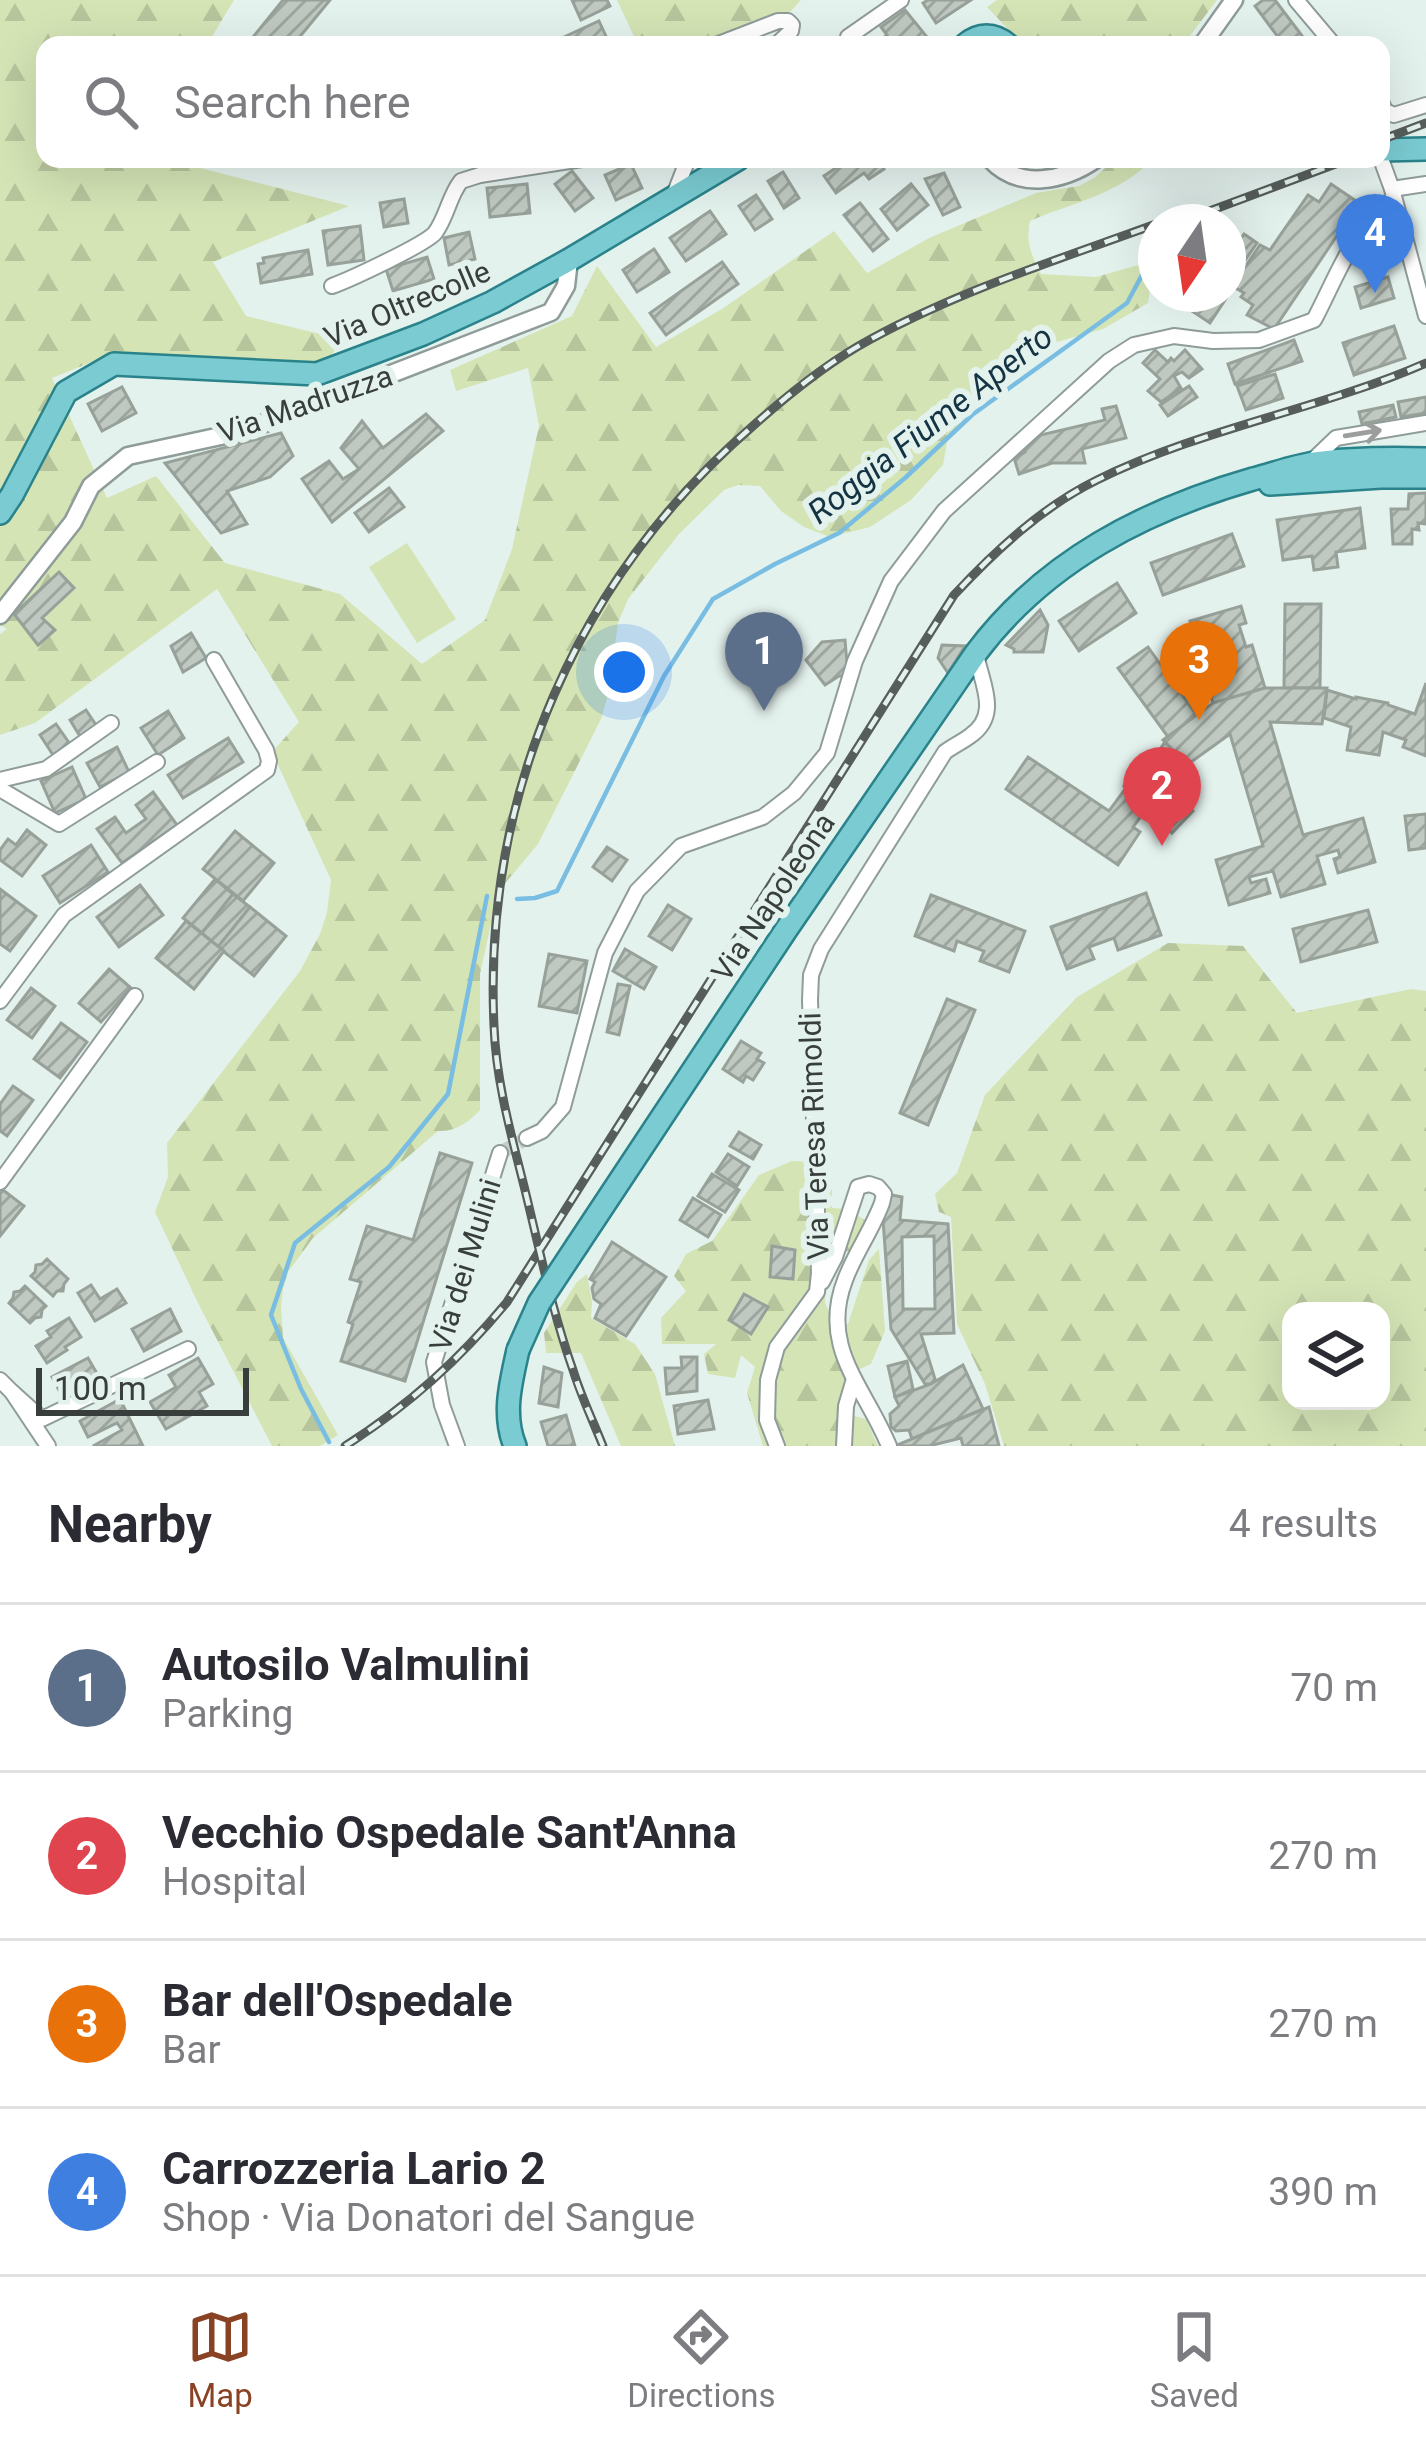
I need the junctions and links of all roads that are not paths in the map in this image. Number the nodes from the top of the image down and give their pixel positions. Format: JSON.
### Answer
{"nodes":[{"id":1,"x":902,"y":0,"type":"edge"},
{"id":2,"x":1296,"y":0,"type":"edge"},
{"id":3,"x":1230,"y":4,"type":"edge"},
{"id":4,"x":739,"y":36,"type":"edge"},
{"id":5,"x":786,"y":36,"type":"edge"},
{"id":6,"x":849,"y":36,"type":"edge"},
{"id":7,"x":1208,"y":36,"type":"edge"},
{"id":8,"x":1326,"y":36,"type":"edge"},
{"id":9,"x":1426,"y":105,"type":"edge"},
{"id":10,"x":1390,"y":113,"type":"edge"},
{"id":11,"x":1426,"y":149,"type":"edge"},
{"id":12,"x":1390,"y":150,"type":"edge"},
{"id":13,"x":525,"y":168,"type":"edge"},
{"id":14,"x":684,"y":168,"type":"edge"},
{"id":15,"x":722,"y":168,"type":"edge"},
{"id":16,"x":1001,"y":168,"type":"edge"},
{"id":17,"x":1081,"y":168,"type":"edge"},
{"id":18,"x":1388,"y":180,"type":"edge"},
{"id":19,"x":1426,"y":184,"type":"edge"},
{"id":20,"x":674,"y":195,"type":"junction"},
{"id":21,"x":568,"y":260,"type":"junction"},
{"id":22,"x":332,"y":286,"type":"dead end"},
{"id":23,"x":1426,"y":316,"type":"edge"},
{"id":24,"x":1426,"y":423,"type":"edge"},
{"id":25,"x":1426,"y":459,"type":"edge"},
{"id":26,"x":1310,"y":463,"type":"junction"},
{"id":27,"x":1426,"y":477,"type":"edge"},
{"id":28,"x":1222,"y":488,"type":"junction"},
{"id":29,"x":0,"y":513,"type":"edge"},
{"id":30,"x":0,"y":615,"type":"edge"},
{"id":31,"x":976,"y":653,"type":"junction"},
{"id":32,"x":214,"y":660,"type":"dead end"},
{"id":33,"x":111,"y":723,"type":"dead end"},
{"id":34,"x":158,"y":761,"type":"dead end"},
{"id":35,"x":0,"y":784,"type":"edge"},
{"id":36,"x":135,"y":996,"type":"dead end"},
{"id":37,"x":0,"y":1001,"type":"edge"},
{"id":38,"x":527,"y":1138,"type":"tunnel mouth"},
{"id":39,"x":500,"y":1153,"type":"tunnel mouth"},
{"id":40,"x":0,"y":1182,"type":"edge"},
{"id":41,"x":817,"y":1292,"type":"junction"},
{"id":42,"x":188,"y":1348,"type":"dead end"},
{"id":43,"x":854,"y":1379,"type":"junction"},
{"id":44,"x":0,"y":1380,"type":"edge"},
{"id":45,"x":12,"y":1392,"type":"junction"},
{"id":46,"x":49,"y":1446,"type":"edge"},
{"id":47,"x":458,"y":1446,"type":"edge"},
{"id":48,"x":515,"y":1446,"type":"edge"},
{"id":49,"x":777,"y":1446,"type":"edge"},
{"id":50,"x":844,"y":1446,"type":"edge"},
{"id":51,"x":889,"y":1446,"type":"edge"}],
"edges":[{"from":1,"to":6,"type":"street"},
{"from":2,"to":8,"type":"street"},
{"from":3,"to":7,"type":"street"},
{"from":4,"to":5,"type":"street"},
{"from":9,"to":10,"type":"street"},
{"from":11,"to":12,"type":"main road"},
{"from":13,"to":22,"type":"street"},
{"from":14,"to":20,"type":"street"},
{"from":15,"to":20,"type":"main road","name":"Via Oltrecolle"},
{"from":16,"to":17,"type":"street"},
{"from":18,"to":19,"type":"street"},
{"from":18,"to":23,"type":"street"},
{"from":18,"to":38,"type":"street"},
{"from":20,"to":21,"type":"main road","name":"Via Oltrecolle"},
{"from":21,"to":29,"type":"main road","name":"Via Oltrecolle"},
{"from":21,"to":30,"type":"street","name":"Via Madruzza"},
{"from":26,"to":24,"type":"street","one_way":true},
{"from":25,"to":26,"type":"main road","name":"Via Napoleona"},
{"from":26,"to":28,"type":"main road","name":"Via Napoleona"},
{"from":27,"to":28,"type":"main road","name":"Via Napoleona"},
{"from":28,"to":31,"type":"main road","name":"Via Napoleona"},
{"from":31,"to":41,"type":"street","name":"Via Teresa Rimoldi"},
{"from":31,"to":48,"type":"main road","name":"Via Napoleona","bridge":true},
{"from":32,"to":37,"type":"street"},
{"from":33,"to":35,"type":"street"},
{"from":34,"to":35,"type":"street"},
{"from":36,"to":40,"type":"street"},
{"from":39,"to":47,"type":"street","name":"Via dei Mulini"},
{"from":41,"to":43,"type":"street"},
{"from":41,"to":49,"type":"street","name":"Via Teresa Rimoldi"},
{"from":42,"to":45,"type":"street"},
{"from":43,"to":50,"type":"street"},
{"from":43,"to":51,"type":"street"},
{"from":44,"to":45,"type":"street"},
{"from":45,"to":46,"type":"street"}]}
